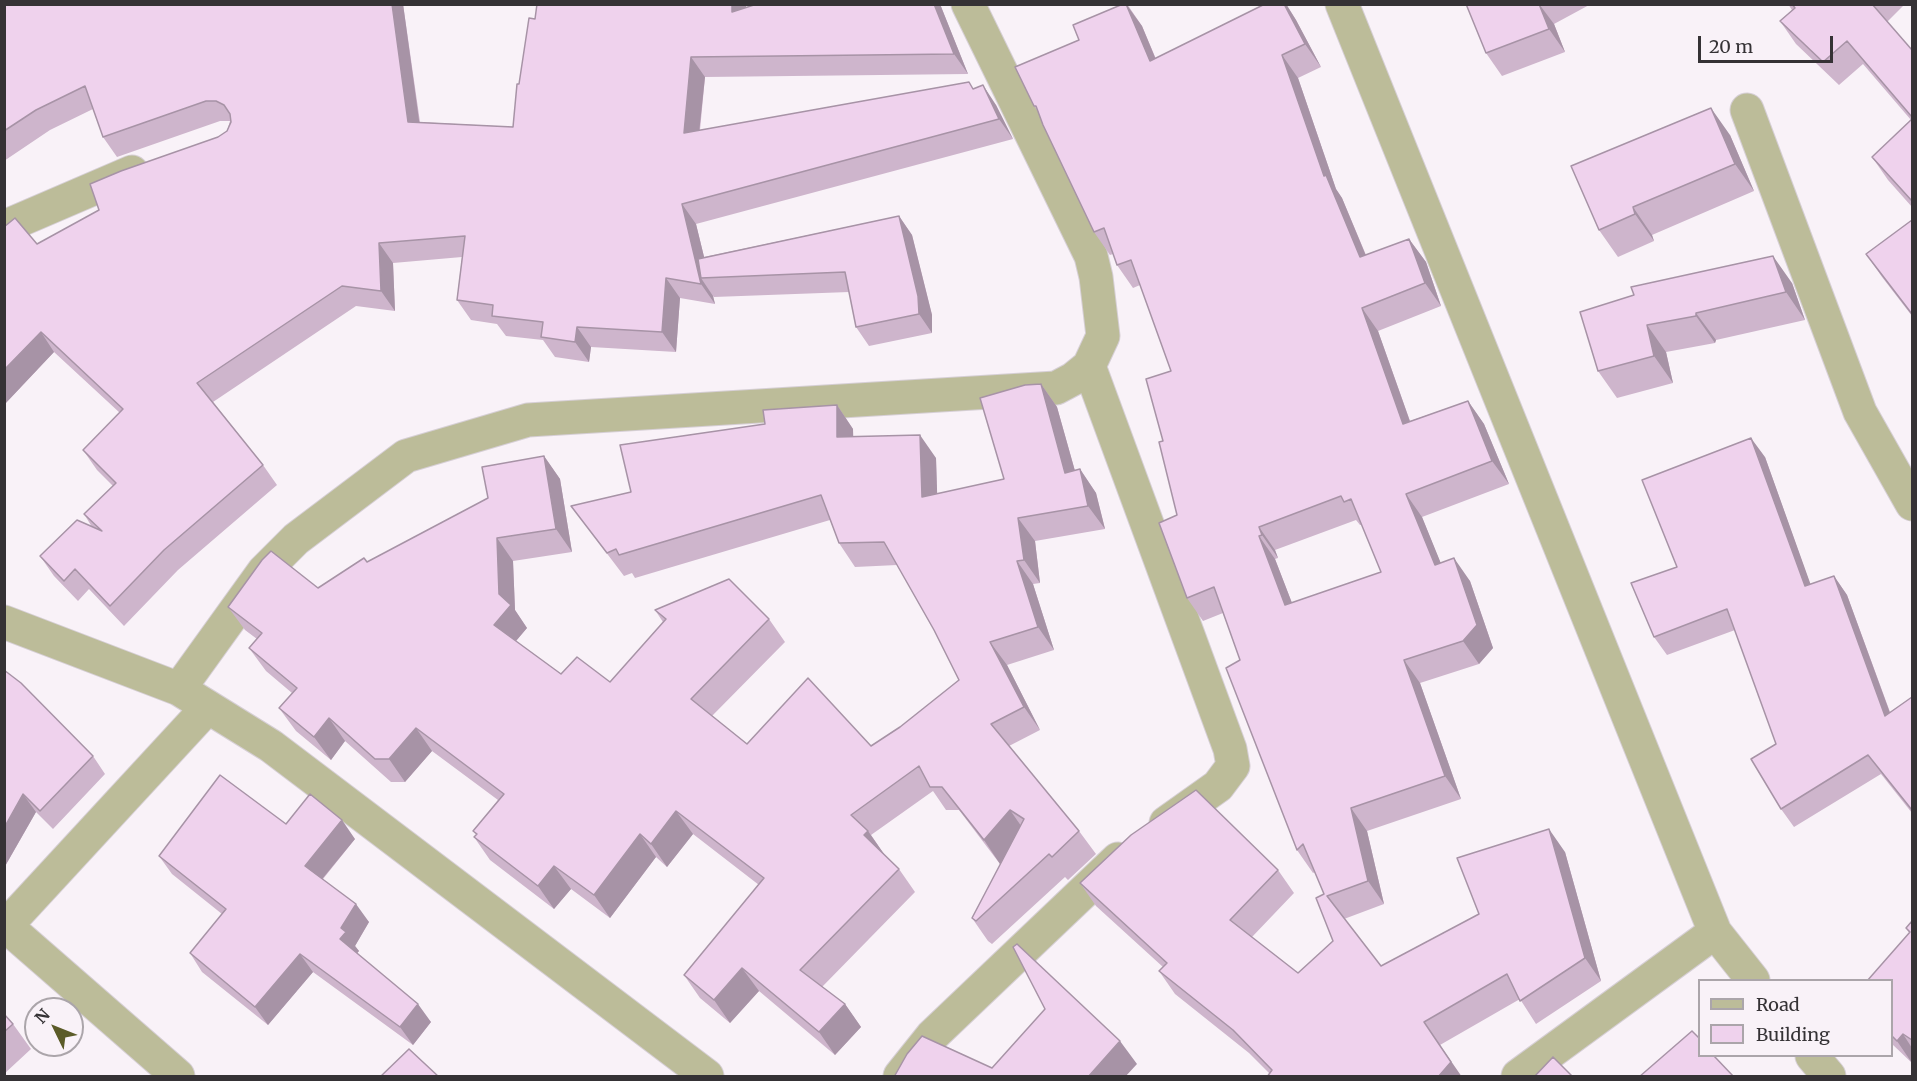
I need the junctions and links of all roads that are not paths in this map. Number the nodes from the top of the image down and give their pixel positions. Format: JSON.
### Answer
{"nodes":[{"id":1,"x":968,"y":4,"type":"edge"},
{"id":2,"x":1342,"y":4,"type":"edge"},
{"id":3,"x":1747,"y":110,"type":"dead end"},
{"id":4,"x":161,"y":162,"type":"edge"},
{"id":5,"x":4,"y":227,"type":"edge"},
{"id":6,"x":1089,"y":366,"type":"junction"},
{"id":7,"x":1912,"y":504,"type":"edge"},
{"id":8,"x":4,"y":622,"type":"edge"},
{"id":9,"x":179,"y":689,"type":"junction"},
{"id":10,"x":208,"y":707,"type":"junction"},
{"id":11,"x":5,"y":927,"type":"edge"},
{"id":12,"x":1715,"y":932,"type":"junction"},
{"id":13,"x":1751,"y":979,"type":"edge"},
{"id":14,"x":1813,"y":1057,"type":"edge"},
{"id":15,"x":178,"y":1077,"type":"edge"},
{"id":16,"x":707,"y":1077,"type":"edge"},
{"id":17,"x":900,"y":1077,"type":"edge"},
{"id":18,"x":1518,"y":1077,"type":"edge"},
{"id":19,"x":1829,"y":1077,"type":"edge"}],
"edges":[{"from":1,"to":6,"type":"street"},
{"from":2,"to":12,"type":"street"},
{"from":3,"to":7,"type":"street"},
{"from":4,"to":5,"type":"street"},
{"from":6,"to":9,"type":"street"},
{"from":6,"to":17,"type":"street"},
{"from":8,"to":9,"type":"street"},
{"from":9,"to":10,"type":"street"},
{"from":10,"to":11,"type":"street"},
{"from":10,"to":16,"type":"street"},
{"from":11,"to":15,"type":"street"},
{"from":12,"to":13,"type":"street"},
{"from":12,"to":18,"type":"street"},
{"from":14,"to":19,"type":"street"}]}
